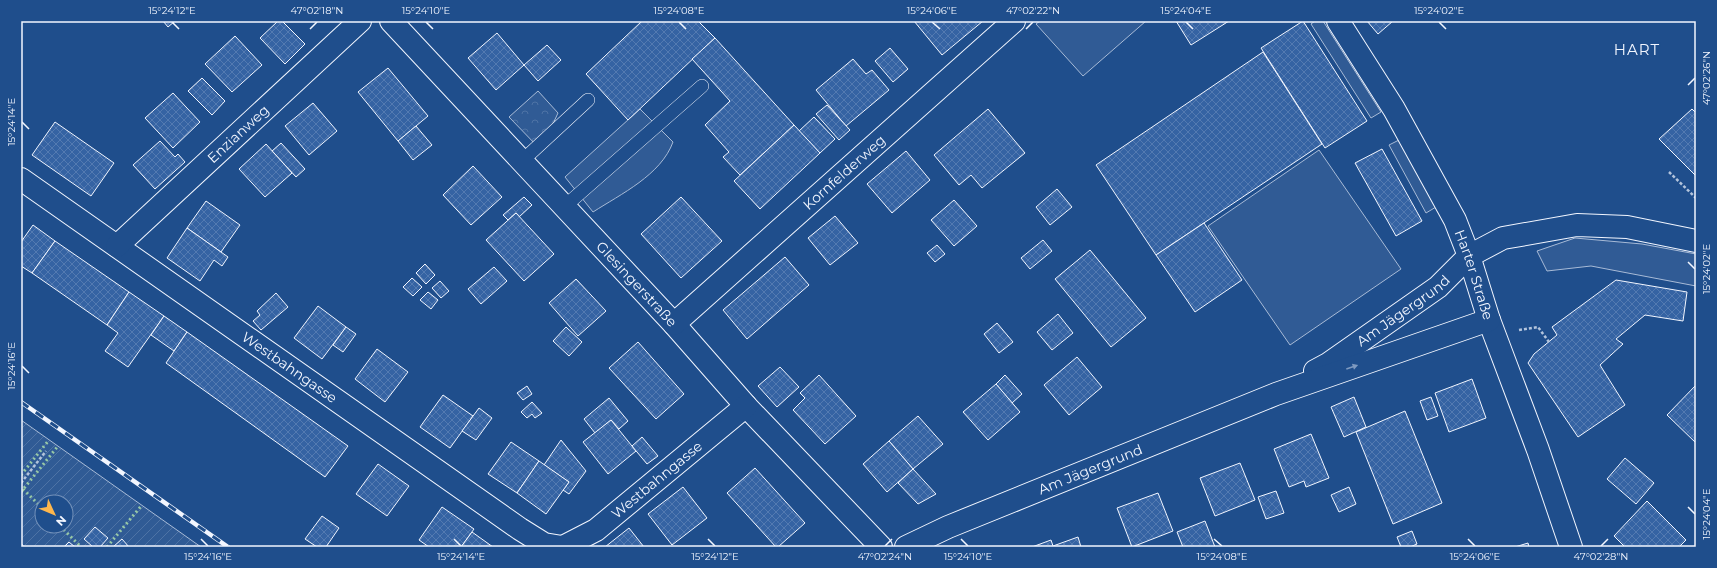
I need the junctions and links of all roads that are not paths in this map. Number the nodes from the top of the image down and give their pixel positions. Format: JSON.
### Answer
{"nodes":[{"id":1,"x":360,"y":21,"type":"edge"},
{"id":2,"x":391,"y":21,"type":"edge"},
{"id":3,"x":1014,"y":21,"type":"edge"},
{"id":4,"x":1338,"y":21,"type":"edge"},
{"id":5,"x":702,"y":86,"type":"dead end"},
{"id":6,"x":588,"y":100,"type":"dead end"},
{"id":7,"x":522,"y":161,"type":"junction"},
{"id":8,"x":21,"y":178,"type":"edge"},
{"id":9,"x":564,"y":206,"type":"junction"},
{"id":10,"x":1696,"y":241,"type":"edge"},
{"id":11,"x":117,"y":246,"type":"junction"},
{"id":12,"x":1469,"y":256,"type":"junction"},
{"id":13,"x":1489,"y":320,"type":"junction"},
{"id":14,"x":674,"y":324,"type":"junction"},
{"id":15,"x":1276,"y":394,"type":"junction"},
{"id":16,"x":746,"y":406,"type":"junction"},
{"id":17,"x":562,"y":547,"type":"edge"},
{"id":18,"x":881,"y":547,"type":"edge"},
{"id":19,"x":906,"y":547,"type":"edge"},
{"id":20,"x":1571,"y":547,"type":"edge"}],
"edges":[{"from":1,"to":11,"type":"street","name":"Enzianweg"},
{"from":2,"to":7,"type":"street","name":"Glesingerstraße"},
{"from":3,"to":14,"type":"street","name":"Kornfelderweg"},
{"from":4,"to":12,"type":"street","name":"Harter Straße"},
{"from":5,"to":9,"type":"lane"},
{"from":6,"to":7,"type":"lane"},
{"from":7,"to":9,"type":"street","name":"Glesingerstraße"},
{"from":8,"to":11,"type":"street","name":"Westbahngasse"},
{"from":9,"to":14,"type":"street","name":"Glesingerstraße"},
{"from":10,"to":12,"type":"street","name":"Am Jägergrund"},
{"from":11,"to":17,"type":"street","name":"Westbahngasse"},
{"from":12,"to":13,"type":"street","name":"Harter Straße"},
{"from":12,"to":15,"type":"street","name":"Am Jägergrund"},
{"from":15,"to":13,"type":"street","name":"Am Jägergrund","one_way":true},
{"from":13,"to":20,"type":"street","name":"Harter Straße"},
{"from":14,"to":16,"type":"street","name":"Glesingerstraße"},
{"from":15,"to":19,"type":"street","name":"Am Jägergrund"},
{"from":16,"to":17,"type":"street","name":"Westbahngasse"},
{"from":16,"to":18,"type":"street","name":"Glesingerstraße"}]}
